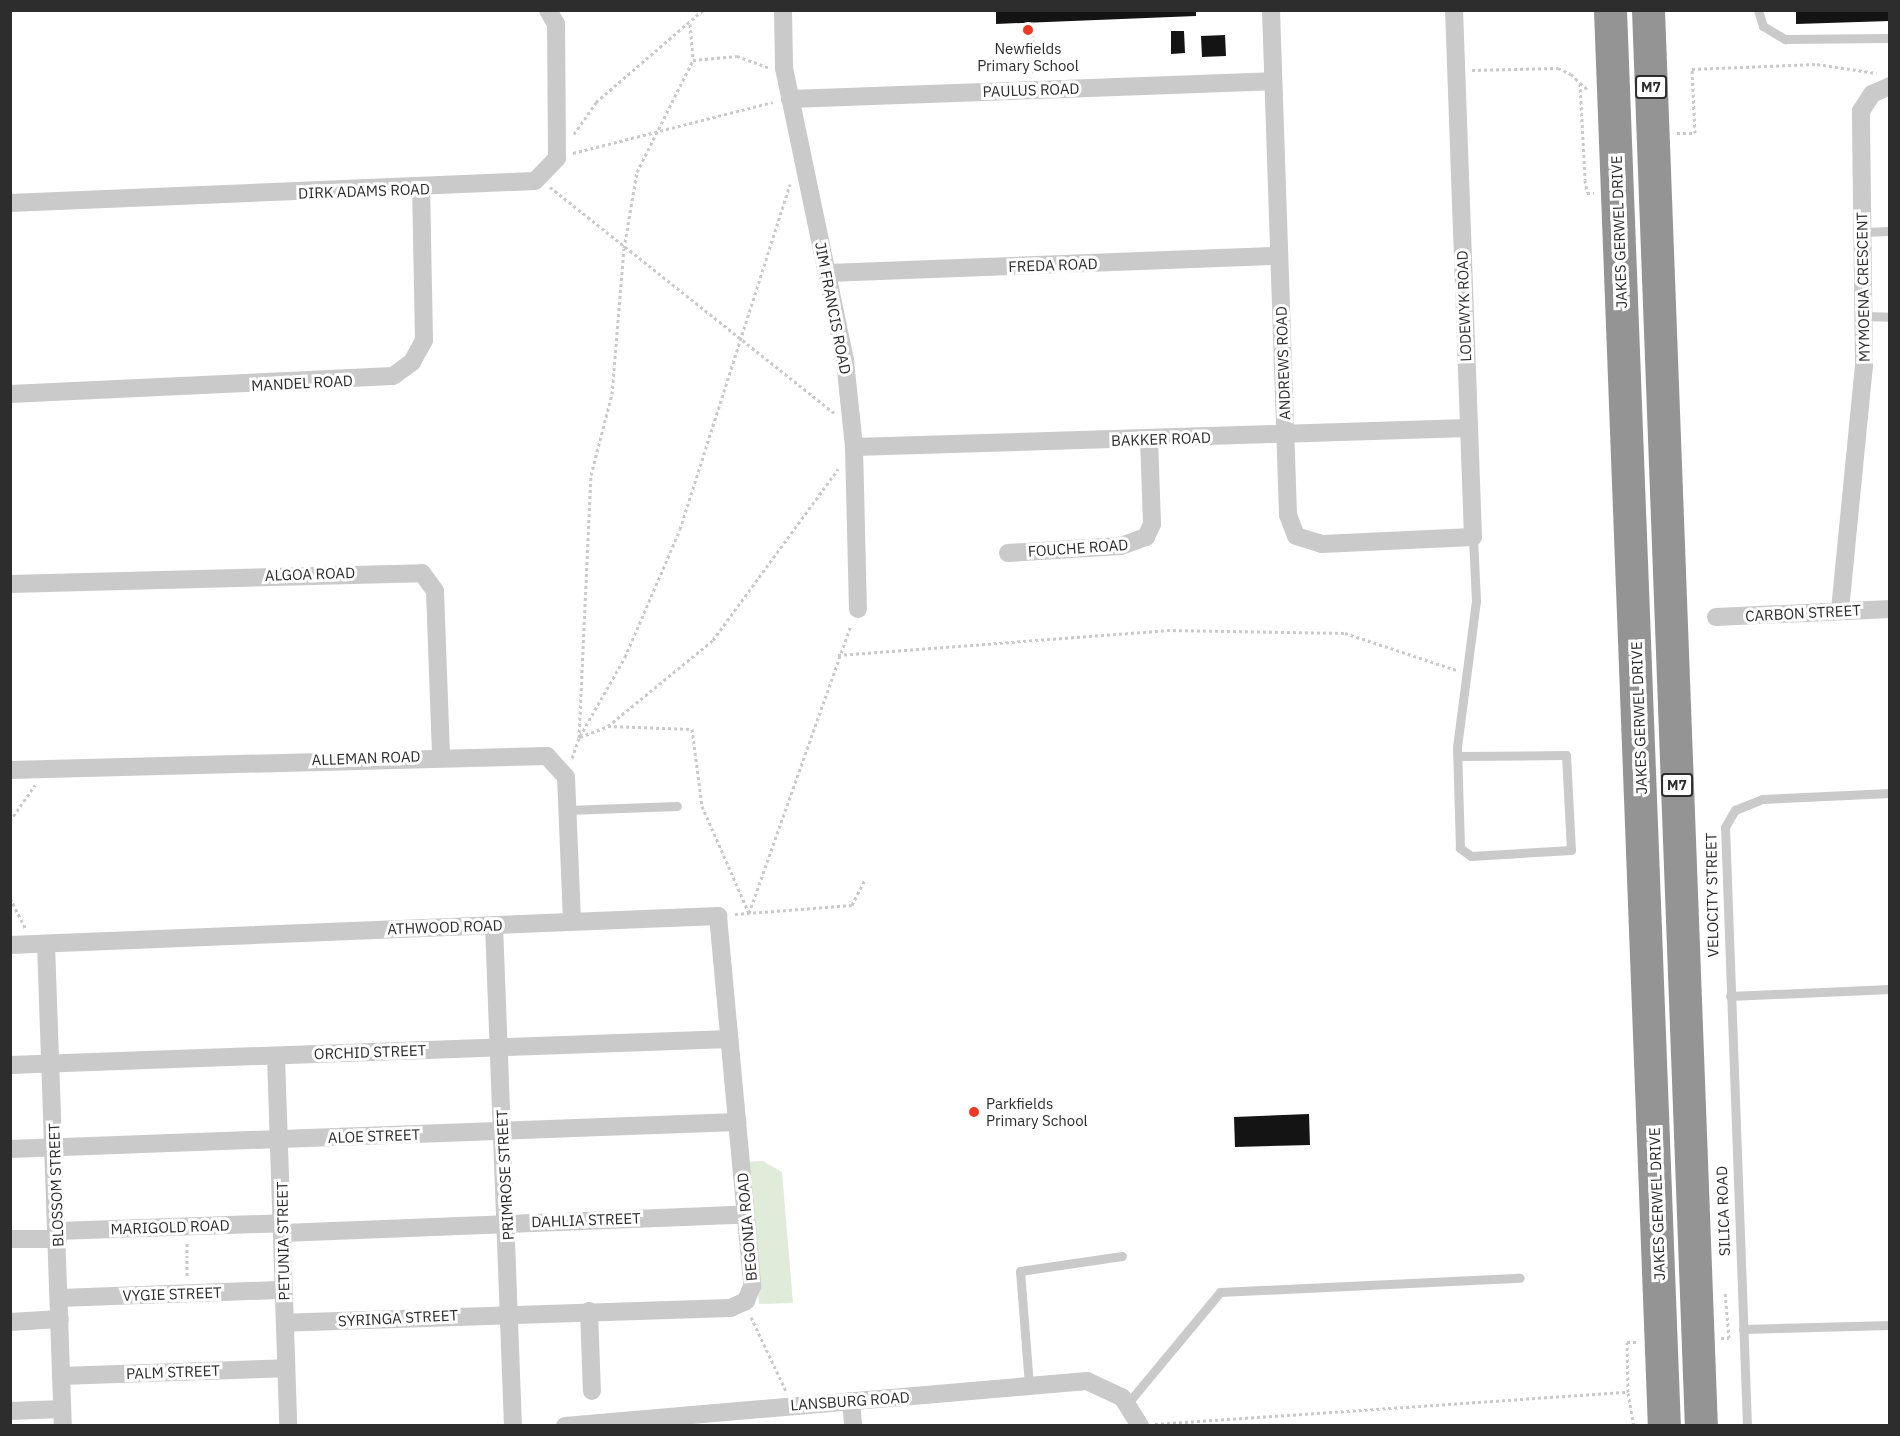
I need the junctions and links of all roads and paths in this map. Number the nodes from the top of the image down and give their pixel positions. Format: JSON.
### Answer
{"nodes":[{"id":1,"x":548,"y":10,"type":"edge"},
{"id":2,"x":703,"y":10,"type":"edge"},
{"id":3,"x":783,"y":10,"type":"edge"},
{"id":4,"x":1271,"y":10,"type":"edge"},
{"id":5,"x":1454,"y":10,"type":"edge"},
{"id":6,"x":1600,"y":10,"type":"edge"},
{"id":7,"x":1610,"y":10,"type":"edge"},
{"id":8,"x":1758,"y":10,"type":"edge"},
{"id":9,"x":1649,"y":17,"type":"edge"},
{"id":10,"x":1032,"y":22,"type":"dead end"},
{"id":11,"x":690,"y":24,"type":"junction"},
{"id":12,"x":1890,"y":38,"type":"edge"},
{"id":13,"x":693,"y":60,"type":"junction"},
{"id":14,"x":784,"y":68,"type":"junction"},
{"id":15,"x":1456,"y":71,"type":"junction"},
{"id":16,"x":1886,"y":80,"type":"edge"},
{"id":17,"x":1272,"y":81,"type":"junction"},
{"id":18,"x":1034,"y":90,"type":"junction"},
{"id":19,"x":790,"y":99,"type":"junction"},
{"id":20,"x":1614,"y":119,"type":"junction"},
{"id":21,"x":661,"y":128,"type":"junction"},
{"id":22,"x":1695,"y":133,"type":"dead end"},
{"id":23,"x":801,"y":155,"type":"junction"},
{"id":24,"x":553,"y":165,"type":"junction"},
{"id":25,"x":1585,"y":180,"type":"dead end"},
{"id":26,"x":421,"y":189,"type":"junction"},
{"id":27,"x":10,"y":203,"type":"edge"},
{"id":28,"x":1890,"y":231,"type":"edge"},
{"id":29,"x":1863,"y":232,"type":"junction"},
{"id":30,"x":624,"y":248,"type":"junction"},
{"id":31,"x":1279,"y":256,"type":"junction"},
{"id":32,"x":828,"y":273,"type":"junction"},
{"id":33,"x":1866,"y":316,"type":"junction"},
{"id":34,"x":1890,"y":317,"type":"edge"},
{"id":35,"x":740,"y":337,"type":"junction"},
{"id":36,"x":10,"y":394,"type":"edge"},
{"id":37,"x":850,"y":418,"type":"junction"},
{"id":38,"x":1468,"y":428,"type":"junction"},
{"id":39,"x":1285,"y":434,"type":"junction"},
{"id":40,"x":1149,"y":440,"type":"junction"},
{"id":41,"x":854,"y":447,"type":"junction"},
{"id":42,"x":1473,"y":537,"type":"junction"},
{"id":43,"x":1008,"y":553,"type":"dead end"},
{"id":44,"x":10,"y":584,"type":"edge"},
{"id":45,"x":858,"y":609,"type":"joint"},
{"id":46,"x":1890,"y":609,"type":"edge"},
{"id":47,"x":1840,"y":610,"type":"junction"},
{"id":48,"x":1716,"y":617,"type":"dead end"},
{"id":49,"x":838,"y":655,"type":"junction"},
{"id":50,"x":1467,"y":673,"type":"junction"},
{"id":51,"x":608,"y":726,"type":"junction"},
{"id":52,"x":579,"y":738,"type":"junction"},
{"id":53,"x":441,"y":756,"type":"junction"},
{"id":54,"x":1458,"y":756,"type":"junction"},
{"id":55,"x":35,"y":769,"type":"junction"},
{"id":56,"x":10,"y":770,"type":"edge"},
{"id":57,"x":566,"y":777,"type":"junction"},
{"id":58,"x":1890,"y":793,"type":"edge"},
{"id":59,"x":677,"y":806,"type":"dead end"},
{"id":60,"x":567,"y":810,"type":"junction"},
{"id":61,"x":10,"y":821,"type":"edge"},
{"id":62,"x":864,"y":881,"type":"dead end"},
{"id":63,"x":10,"y":898,"type":"edge"},
{"id":64,"x":749,"y":913,"type":"junction"},
{"id":65,"x":718,"y":916,"type":"junction"},
{"id":66,"x":572,"y":921,"type":"junction"},
{"id":67,"x":494,"y":925,"type":"junction"},
{"id":68,"x":46,"y":944,"type":"junction"},
{"id":69,"x":10,"y":945,"type":"edge"},
{"id":70,"x":1890,"y":989,"type":"edge"},
{"id":71,"x":1730,"y":996,"type":"junction"},
{"id":72,"x":730,"y":1039,"type":"junction"},
{"id":73,"x":498,"y":1047,"type":"junction"},
{"id":74,"x":276,"y":1056,"type":"junction"},
{"id":75,"x":51,"y":1063,"type":"junction"},
{"id":76,"x":10,"y":1065,"type":"edge"},
{"id":77,"x":737,"y":1122,"type":"junction"},
{"id":78,"x":502,"y":1131,"type":"junction"},
{"id":79,"x":280,"y":1140,"type":"junction"},
{"id":80,"x":55,"y":1148,"type":"junction"},
{"id":81,"x":10,"y":1149,"type":"edge"},
{"id":82,"x":746,"y":1214,"type":"junction"},
{"id":83,"x":507,"y":1223,"type":"junction"},
{"id":84,"x":186,"y":1226,"type":"junction"},
{"id":85,"x":283,"y":1228,"type":"junction"},
{"id":86,"x":58,"y":1235,"type":"junction"},
{"id":87,"x":10,"y":1239,"type":"edge"},
{"id":88,"x":1122,"y":1256,"type":"dead end"},
{"id":89,"x":1520,"y":1278,"type":"dead end"},
{"id":90,"x":283,"y":1290,"type":"junction"},
{"id":91,"x":1725,"y":1291,"type":"dead end"},
{"id":92,"x":187,"y":1294,"type":"junction"},
{"id":93,"x":60,"y":1298,"type":"junction"},
{"id":94,"x":746,"y":1301,"type":"junction"},
{"id":95,"x":589,"y":1311,"type":"junction"},
{"id":96,"x":510,"y":1313,"type":"junction"},
{"id":97,"x":60,"y":1319,"type":"junction"},
{"id":98,"x":10,"y":1322,"type":"edge"},
{"id":99,"x":285,"y":1323,"type":"junction"},
{"id":100,"x":1890,"y":1325,"type":"edge"},
{"id":101,"x":1743,"y":1329,"type":"junction"},
{"id":102,"x":1729,"y":1338,"type":"dead end"},
{"id":103,"x":1627,"y":1342,"type":"dead end"},
{"id":104,"x":285,"y":1368,"type":"junction"},
{"id":105,"x":61,"y":1376,"type":"junction"},
{"id":106,"x":1029,"y":1386,"type":"junction"},
{"id":107,"x":592,"y":1391,"type":"dead end"},
{"id":108,"x":1628,"y":1392,"type":"junction"},
{"id":109,"x":850,"y":1401,"type":"junction"},
{"id":110,"x":1128,"y":1403,"type":"junction"},
{"id":111,"x":789,"y":1406,"type":"junction"},
{"id":112,"x":10,"y":1411,"type":"edge"},
{"id":113,"x":62,"y":1417,"type":"edge"},
{"id":114,"x":704,"y":1419,"type":"edge"},
{"id":115,"x":1140,"y":1424,"type":"edge"},
{"id":116,"x":288,"y":1425,"type":"edge"},
{"id":117,"x":513,"y":1425,"type":"edge"},
{"id":118,"x":565,"y":1425,"type":"edge"},
{"id":119,"x":853,"y":1425,"type":"edge"},
{"id":120,"x":1634,"y":1425,"type":"edge"},
{"id":121,"x":1664,"y":1425,"type":"edge"},
{"id":122,"x":1701,"y":1425,"type":"edge"},
{"id":123,"x":1747,"y":1425,"type":"edge"}],
"edges":[{"from":1,"to":24,"type":"street"},
{"from":2,"to":11,"type":"path"},
{"from":3,"to":14,"type":"street","name":"JIM FRANCIS ROAD"},
{"from":4,"to":17,"type":"street","name":"ANDREWS ROAD"},
{"from":5,"to":15,"type":"street","name":"LODEWYK ROAD"},
{"from":6,"to":20,"type":"highway"},
{"from":7,"to":20,"type":"highway","name":"JAKES GERWEL DRIVE","number":"M7"},
{"from":8,"to":12,"type":"lane"},
{"from":9,"to":122,"type":"highway","number":"M7"},
{"from":10,"to":18,"type":"path"},
{"from":11,"to":13,"type":"path"},
{"from":11,"to":24,"type":"path"},
{"from":13,"to":14,"type":"path"},
{"from":13,"to":21,"type":"path"},
{"from":14,"to":19,"type":"street","name":"JIM FRANCIS ROAD"},
{"from":15,"to":25,"type":"path"},
{"from":15,"to":38,"type":"street","name":"LODEWYK ROAD"},
{"from":16,"to":22,"type":"path"},
{"from":16,"to":29,"type":"street","name":"MYMOENA CRESCENT"},
{"from":17,"to":18,"type":"street","name":"PAULUS ROAD"},
{"from":17,"to":31,"type":"street","name":"ANDREWS ROAD"},
{"from":18,"to":19,"type":"street","name":"PAULUS ROAD"},
{"from":19,"to":21,"type":"path"},
{"from":19,"to":23,"type":"street","name":"JIM FRANCIS ROAD"},
{"from":20,"to":121,"type":"highway","name":"JAKES GERWEL DRIVE","number":"M7"},
{"from":21,"to":24,"type":"path"},
{"from":21,"to":30,"type":"path"},
{"from":23,"to":32,"type":"street","name":"JIM FRANCIS ROAD"},
{"from":23,"to":35,"type":"path"},
{"from":24,"to":26,"type":"street","name":"DIRK ADAMS ROAD"},
{"from":24,"to":30,"type":"path"},
{"from":26,"to":27,"type":"street","name":"DIRK ADAMS ROAD"},
{"from":26,"to":36,"type":"street","name":"MANDEL ROAD"},
{"from":28,"to":29,"type":"lane"},
{"from":29,"to":33,"type":"street","name":"MYMOENA CRESCENT"},
{"from":30,"to":35,"type":"path"},
{"from":30,"to":52,"type":"path"},
{"from":31,"to":32,"type":"street","name":"FREDA ROAD"},
{"from":31,"to":39,"type":"street","name":"ANDREWS ROAD"},
{"from":32,"to":37,"type":"street","name":"JIM FRANCIS ROAD"},
{"from":33,"to":34,"type":"lane"},
{"from":33,"to":47,"type":"street","name":"MYMOENA CRESCENT"},
{"from":35,"to":37,"type":"path"},
{"from":35,"to":52,"type":"path"},
{"from":37,"to":41,"type":"street","name":"JIM FRANCIS ROAD"},
{"from":38,"to":39,"type":"street","name":"BAKKER ROAD"},
{"from":38,"to":42,"type":"street","name":"LODEWYK ROAD"},
{"from":39,"to":40,"type":"street","name":"BAKKER ROAD"},
{"from":39,"to":42,"type":"street","name":"ANDREWS ROAD"},
{"from":40,"to":41,"type":"street","name":"BAKKER ROAD"},
{"from":40,"to":43,"type":"street","name":"FOUCHE ROAD"},
{"from":41,"to":45,"type":"street","name":"JIM FRANCIS ROAD"},
{"from":41,"to":51,"type":"path"},
{"from":42,"to":50,"type":"lane","name":"LODEWYK ROAD"},
{"from":44,"to":53,"type":"street","name":"ALGOA ROAD"},
{"from":45,"to":49,"type":"path"},
{"from":46,"to":47,"type":"street","name":"CARBON STREET"},
{"from":47,"to":48,"type":"street","name":"CARBON STREET"},
{"from":49,"to":50,"type":"path"},
{"from":49,"to":64,"type":"path"},
{"from":50,"to":54,"type":"lane","name":"LODEWYK ROAD"},
{"from":51,"to":52,"type":"path"},
{"from":51,"to":64,"type":"path"},
{"from":52,"to":57,"type":"path"},
{"from":53,"to":55,"type":"street","name":"ALLEMAN ROAD"},
{"from":53,"to":57,"type":"street","name":"ALLEMAN ROAD"},
{"from":54,"to":54,"type":"lane","name":"LODEWYK ROAD"},
{"from":55,"to":56,"type":"street","name":"ALLEMAN ROAD"},
{"from":55,"to":61,"type":"path"},
{"from":57,"to":60,"type":"street"},
{"from":58,"to":71,"type":"lane","name":"VELOCITY STREET"},
{"from":59,"to":60,"type":"lane"},
{"from":60,"to":66,"type":"street"},
{"from":62,"to":64,"type":"path"},
{"from":63,"to":68,"type":"path"},
{"from":64,"to":65,"type":"path"},
{"from":65,"to":66,"type":"street","name":"ATHWOOD ROAD"},
{"from":65,"to":72,"type":"street","name":"BEGONIA ROAD"},
{"from":66,"to":67,"type":"street","name":"ATHWOOD ROAD"},
{"from":67,"to":68,"type":"street","name":"ATHWOOD ROAD"},
{"from":67,"to":73,"type":"street","name":"PRIMROSE STREET"},
{"from":68,"to":69,"type":"street","name":"ATHWOOD ROAD"},
{"from":68,"to":75,"type":"street","name":"BLOSSOM STREET"},
{"from":70,"to":71,"type":"lane"},
{"from":71,"to":101,"type":"lane","name":"SILICA ROAD"},
{"from":72,"to":73,"type":"street","name":"ORCHID STREET"},
{"from":72,"to":77,"type":"street","name":"BEGONIA ROAD"},
{"from":73,"to":74,"type":"street","name":"ORCHID STREET"},
{"from":73,"to":78,"type":"street","name":"PRIMROSE STREET"},
{"from":74,"to":75,"type":"street","name":"ORCHID STREET"},
{"from":74,"to":79,"type":"street","name":"PETUNIA STREET"},
{"from":75,"to":76,"type":"street","name":"ORCHID STREET"},
{"from":75,"to":80,"type":"street","name":"BLOSSOM STREET"},
{"from":77,"to":78,"type":"street","name":"ALOE STREET"},
{"from":77,"to":82,"type":"street","name":"BEGONIA ROAD"},
{"from":78,"to":79,"type":"street","name":"ALOE STREET"},
{"from":78,"to":83,"type":"street","name":"PRIMROSE STREET"},
{"from":79,"to":80,"type":"street","name":"ALOE STREET"},
{"from":79,"to":85,"type":"street","name":"PETUNIA STREET"},
{"from":80,"to":81,"type":"street","name":"ALOE STREET"},
{"from":80,"to":86,"type":"street","name":"BLOSSOM STREET"},
{"from":82,"to":83,"type":"street","name":"DAHLIA STREET"},
{"from":82,"to":94,"type":"street","name":"BEGONIA ROAD"},
{"from":83,"to":85,"type":"street","name":"DAHLIA STREET"},
{"from":83,"to":96,"type":"street","name":"PRIMROSE STREET"},
{"from":84,"to":85,"type":"street","name":"MARIGOLD ROAD"},
{"from":84,"to":86,"type":"street","name":"MARIGOLD ROAD"},
{"from":84,"to":92,"type":"path"},
{"from":85,"to":90,"type":"street","name":"PETUNIA STREET"},
{"from":86,"to":87,"type":"street","name":"MARIGOLD ROAD"},
{"from":86,"to":93,"type":"street","name":"BLOSSOM STREET"},
{"from":88,"to":106,"type":"lane"},
{"from":89,"to":110,"type":"lane"},
{"from":90,"to":92,"type":"street","name":"VYGIE STREET"},
{"from":90,"to":99,"type":"street","name":"PETUNIA STREET"},
{"from":91,"to":102,"type":"path"},
{"from":92,"to":93,"type":"street","name":"VYGIE STREET"},
{"from":93,"to":97,"type":"street","name":"BLOSSOM STREET"},
{"from":94,"to":95,"type":"street","name":"BEGONIA ROAD"},
{"from":94,"to":111,"type":"path"},
{"from":95,"to":96,"type":"street","name":"BEGONIA ROAD"},
{"from":95,"to":107,"type":"street"},
{"from":96,"to":99,"type":"street","name":"SYRINGA STREET"},
{"from":96,"to":117,"type":"street","name":"PRIMROSE STREET"},
{"from":97,"to":98,"type":"street"},
{"from":97,"to":105,"type":"street","name":"BLOSSOM STREET"},
{"from":99,"to":104,"type":"street","name":"PETUNIA STREET"},
{"from":100,"to":101,"type":"lane"},
{"from":101,"to":123,"type":"lane","name":"SILICA ROAD"},
{"from":103,"to":108,"type":"path"},
{"from":104,"to":105,"type":"street","name":"PALM STREET"},
{"from":104,"to":116,"type":"street","name":"PETUNIA STREET"},
{"from":105,"to":113,"type":"street","name":"BLOSSOM STREET"},
{"from":106,"to":109,"type":"street","name":"LANSBURG ROAD"},
{"from":106,"to":110,"type":"street","name":"LANSBURG ROAD"},
{"from":108,"to":115,"type":"path"},
{"from":108,"to":120,"type":"path"},
{"from":109,"to":111,"type":"street","name":"LANSBURG ROAD"},
{"from":109,"to":119,"type":"street"},
{"from":110,"to":115,"type":"street"},
{"from":111,"to":114,"type":"street","name":"LANSBURG ROAD"},
{"from":112,"to":113,"type":"street"},
{"from":114,"to":118,"type":"street","name":"LANSBURG ROAD"}]}
